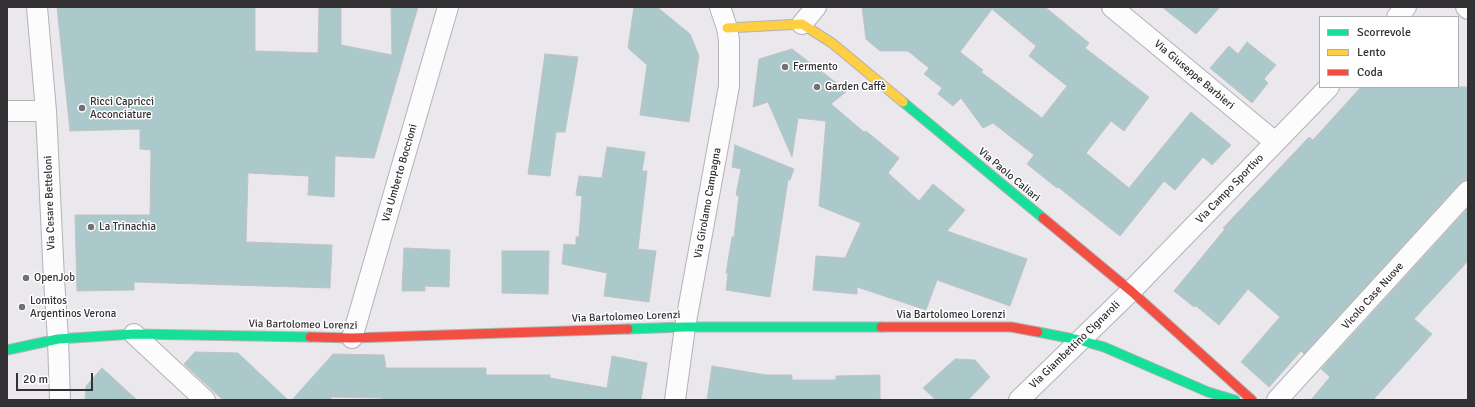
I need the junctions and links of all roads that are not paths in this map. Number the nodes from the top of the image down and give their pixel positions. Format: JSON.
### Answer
{"nodes":[{"id":1,"x":37,"y":7,"type":"edge"},
{"id":2,"x":448,"y":7,"type":"edge"},
{"id":3,"x":720,"y":7,"type":"edge"},
{"id":4,"x":816,"y":7,"type":"edge"},
{"id":5,"x":1112,"y":7,"type":"edge"},
{"id":6,"x":1406,"y":7,"type":"edge"},
{"id":7,"x":1398,"y":16,"type":"edge"},
{"id":8,"x":802,"y":24,"type":"junction"},
{"id":9,"x":727,"y":28,"type":"junction"},
{"id":10,"x":1328,"y":88,"type":"edge"},
{"id":11,"x":7,"y":110,"type":"edge"},
{"id":12,"x":46,"y":111,"type":"junction"},
{"id":13,"x":1275,"y":142,"type":"junction"},
{"id":14,"x":1468,"y":191,"type":"edge"},
{"id":15,"x":1131,"y":291,"type":"junction"},
{"id":16,"x":685,"y":327,"type":"junction"},
{"id":17,"x":134,"y":334,"type":"junction"},
{"id":18,"x":352,"y":338,"type":"junction"},
{"id":19,"x":58,"y":339,"type":"junction"},
{"id":20,"x":1080,"y":340,"type":"junction"},
{"id":21,"x":7,"y":350,"type":"edge"},
{"id":22,"x":60,"y":400,"type":"edge"},
{"id":23,"x":205,"y":400,"type":"edge"},
{"id":24,"x":675,"y":400,"type":"edge"},
{"id":25,"x":1019,"y":400,"type":"edge"},
{"id":26,"x":1235,"y":400,"type":"edge"},
{"id":27,"x":1252,"y":400,"type":"edge"},
{"id":28,"x":1277,"y":400,"type":"edge"}],
"edges":[{"from":1,"to":12,"type":"street","name":"Via Cesare Betteloni"},
{"from":2,"to":18,"type":"street","name":"Via Umberto Boccioni"},
{"from":3,"to":9,"type":"street","name":"Via Girolamo Campagna"},
{"from":4,"to":8,"type":"street"},
{"from":5,"to":13,"type":"street","name":"Via Giuseppe Barbieri"},
{"from":6,"to":7,"type":"street"},
{"from":8,"to":9,"type":"street"},
{"from":8,"to":15,"type":"street","name":"Via Paolo Caliari"},
{"from":9,"to":16,"type":"street","name":"Via Girolamo Campagna"},
{"from":10,"to":13,"type":"street","name":"Via Campo Sportivo"},
{"from":11,"to":12,"type":"street"},
{"from":12,"to":19,"type":"street","name":"Via Cesare Betteloni"},
{"from":13,"to":15,"type":"street","name":"Via Campo Sportivo"},
{"from":14,"to":28,"type":"street","name":"Vicolo Case Nuove"},
{"from":15,"to":20,"type":"street","name":"Via Giambettino Cignaroli"},
{"from":15,"to":27,"type":"street","name":"Via Paolo Caliari"},
{"from":16,"to":18,"type":"street","name":"Via Bartolomeo Lorenzi"},
{"from":16,"to":20,"type":"street","name":"Via Bartolomeo Lorenzi"},
{"from":16,"to":24,"type":"street","name":"Via Girolamo Campagna"},
{"from":17,"to":18,"type":"street","name":"Via Bartolomeo Lorenzi"},
{"from":17,"to":19,"type":"street","name":"Via Bartolomeo Lorenzi"},
{"from":17,"to":23,"type":"street"},
{"from":19,"to":21,"type":"street","name":"Via Bartolomeo Lorenzi"},
{"from":19,"to":22,"type":"street","name":"Via Cesare Betteloni"},
{"from":20,"to":25,"type":"street","name":"Via Giambettino Cignaroli"},
{"from":20,"to":26,"type":"street","name":"Via Bartolomeo Lorenzi"}]}
